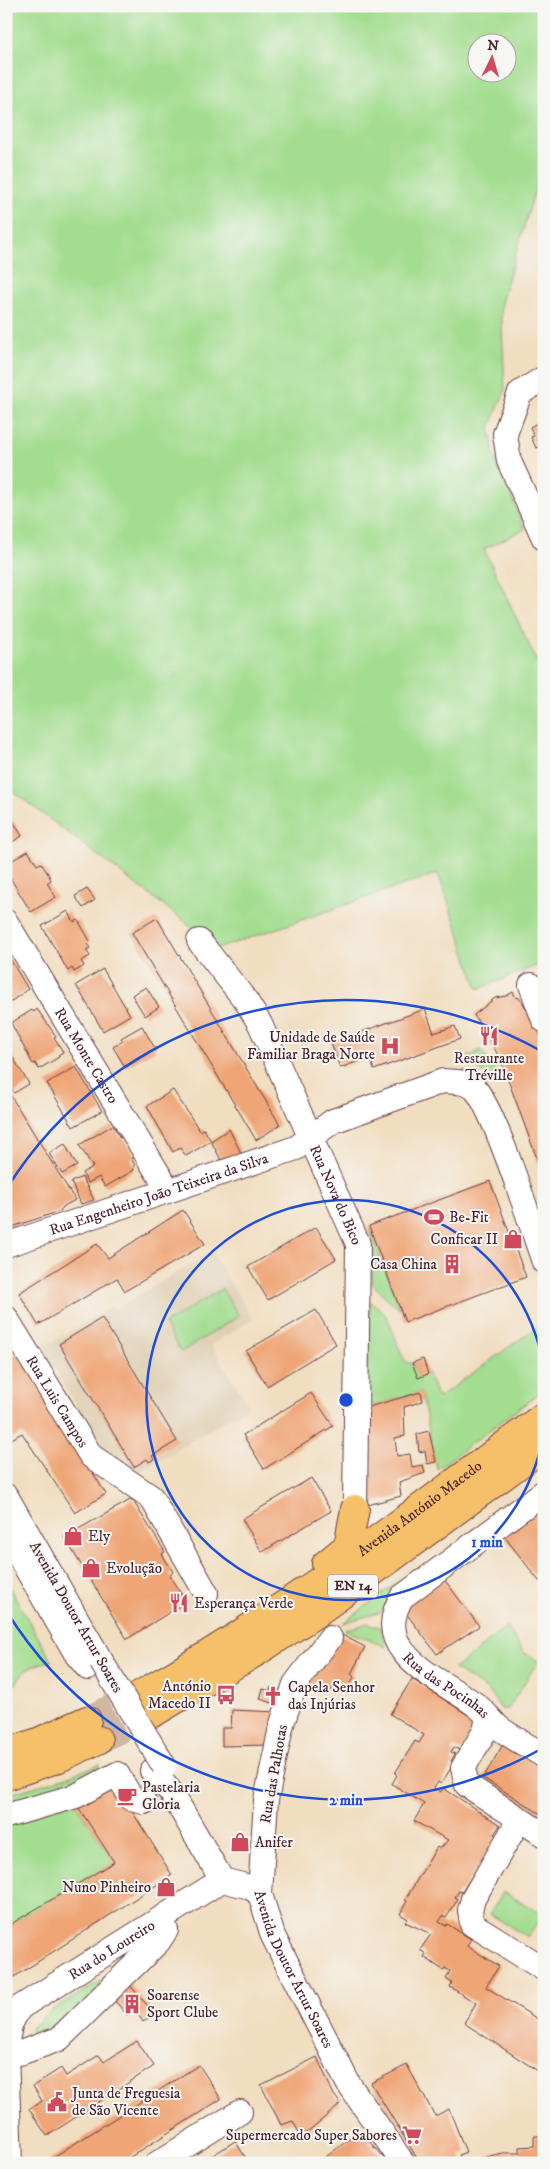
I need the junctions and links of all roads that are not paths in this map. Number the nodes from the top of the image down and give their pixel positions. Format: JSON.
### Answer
{"nodes":[{"id":1,"x":544,"y":378,"type":"edge"},
{"id":2,"x":544,"y":538,"type":"edge"},
{"id":3,"x":6,"y":922,"type":"edge"},
{"id":4,"x":199,"y":941,"type":"dead end"},
{"id":5,"x":531,"y":985,"type":"dead end"},
{"id":6,"x":544,"y":1020,"type":"edge"},
{"id":7,"x":309,"y":1138,"type":"junction"},
{"id":8,"x":168,"y":1190,"type":"junction"},
{"id":9,"x":6,"y":1245,"type":"edge"},
{"id":10,"x":544,"y":1262,"type":"edge"},
{"id":11,"x":6,"y":1318,"type":"edge"},
{"id":12,"x":544,"y":1416,"type":"edge"},
{"id":13,"x":544,"y":1446,"type":"edge"},
{"id":14,"x":544,"y":1492,"type":"edge"},
{"id":15,"x":6,"y":1496,"type":"edge"},
{"id":16,"x":355,"y":1509,"type":"junction"},
{"id":17,"x":413,"y":1515,"type":"junction"},
{"id":18,"x":6,"y":1534,"type":"edge"},
{"id":19,"x":206,"y":1593,"type":"dead end"},
{"id":20,"x":276,"y":1611,"type":"junction"},
{"id":21,"x":330,"y":1638,"type":"dead end"},
{"id":22,"x":94,"y":1665,"type":"junction"},
{"id":23,"x":488,"y":1718,"type":"junction"},
{"id":24,"x":6,"y":1753,"type":"edge"},
{"id":25,"x":544,"y":1756,"type":"edge"},
{"id":26,"x":6,"y":1776,"type":"edge"},
{"id":27,"x":144,"y":1802,"type":"dead end"},
{"id":28,"x":6,"y":1816,"type":"edge"},
{"id":29,"x":519,"y":1820,"type":"junction"},
{"id":30,"x":544,"y":1835,"type":"edge"},
{"id":31,"x":222,"y":1880,"type":"junction"},
{"id":32,"x":260,"y":1894,"type":"junction"},
{"id":33,"x":166,"y":1930,"type":"dead end"},
{"id":34,"x":544,"y":1969,"type":"edge"},
{"id":35,"x":8,"y":2022,"type":"edge"},
{"id":36,"x":11,"y":2052,"type":"edge"},
{"id":37,"x":240,"y":2112,"type":"dead end"},
{"id":38,"x":185,"y":2156,"type":"edge"},
{"id":39,"x":10,"y":2163,"type":"edge"},
{"id":40,"x":158,"y":2163,"type":"edge"},
{"id":41,"x":404,"y":2163,"type":"edge"}],
"edges":[{"from":1,"to":2,"type":"street"},
{"from":3,"to":8,"type":"street","name":"Rua Monte Castro"},
{"from":4,"to":7,"type":"street","name":"Rua Nova do Bico"},
{"from":5,"to":6,"type":"street"},
{"from":7,"to":8,"type":"street","name":"Rua Engenheiro João Teixeira da Silva"},
{"from":7,"to":10,"type":"street","name":"Rua Engenheiro João Teixeira da Silva"},
{"from":7,"to":16,"type":"street","name":"Rua Nova do Bico"},
{"from":8,"to":9,"type":"street","name":"Rua Engenheiro João Teixeira da Silva"},
{"from":11,"to":19,"type":"street","name":"Rua Luis Campos"},
{"from":12,"to":17,"type":"highway","name":"Avenida António Macedo","number":"EN 14"},
{"from":13,"to":20,"type":"highway","name":"Avenida António Macedo","number":"EN 14"},
{"from":14,"to":23,"type":"street","name":"Rua das Pocinhas"},
{"from":15,"to":22,"type":"street","name":"Avenida Doutor Artur Soares"},
{"from":16,"to":17,"type":"highway"},
{"from":16,"to":20,"type":"highway"},
{"from":17,"to":20,"type":"highway","name":"Avenida António Macedo","number":"EN 14"},
{"from":18,"to":22,"type":"street","name":"Avenida Doutor Artur Soares"},
{"from":21,"to":32,"type":"street","name":"Rua das Palhotas"},
{"from":22,"to":31,"type":"street","name":"Avenida Doutor Artur Soares"},
{"from":23,"to":25,"type":"street"},
{"from":23,"to":29,"type":"street","name":"Rua das Pocinhas"},
{"from":24,"to":26,"type":"highway"},
{"from":27,"to":28,"type":"street"},
{"from":29,"to":30,"type":"street","name":"Rua das Pocinhas"},
{"from":29,"to":34,"type":"street"},
{"from":31,"to":32,"type":"street","name":"Avenida Doutor Artur Soares"},
{"from":31,"to":35,"type":"street","name":"Rua do Loureiro"},
{"from":32,"to":41,"type":"street","name":"Avenida Doutor Artur Soares"},
{"from":33,"to":36,"type":"street"},
{"from":35,"to":36,"type":"street"},
{"from":36,"to":39,"type":"street"},
{"from":37,"to":38,"type":"street"},
{"from":38,"to":40,"type":"street"}]}
